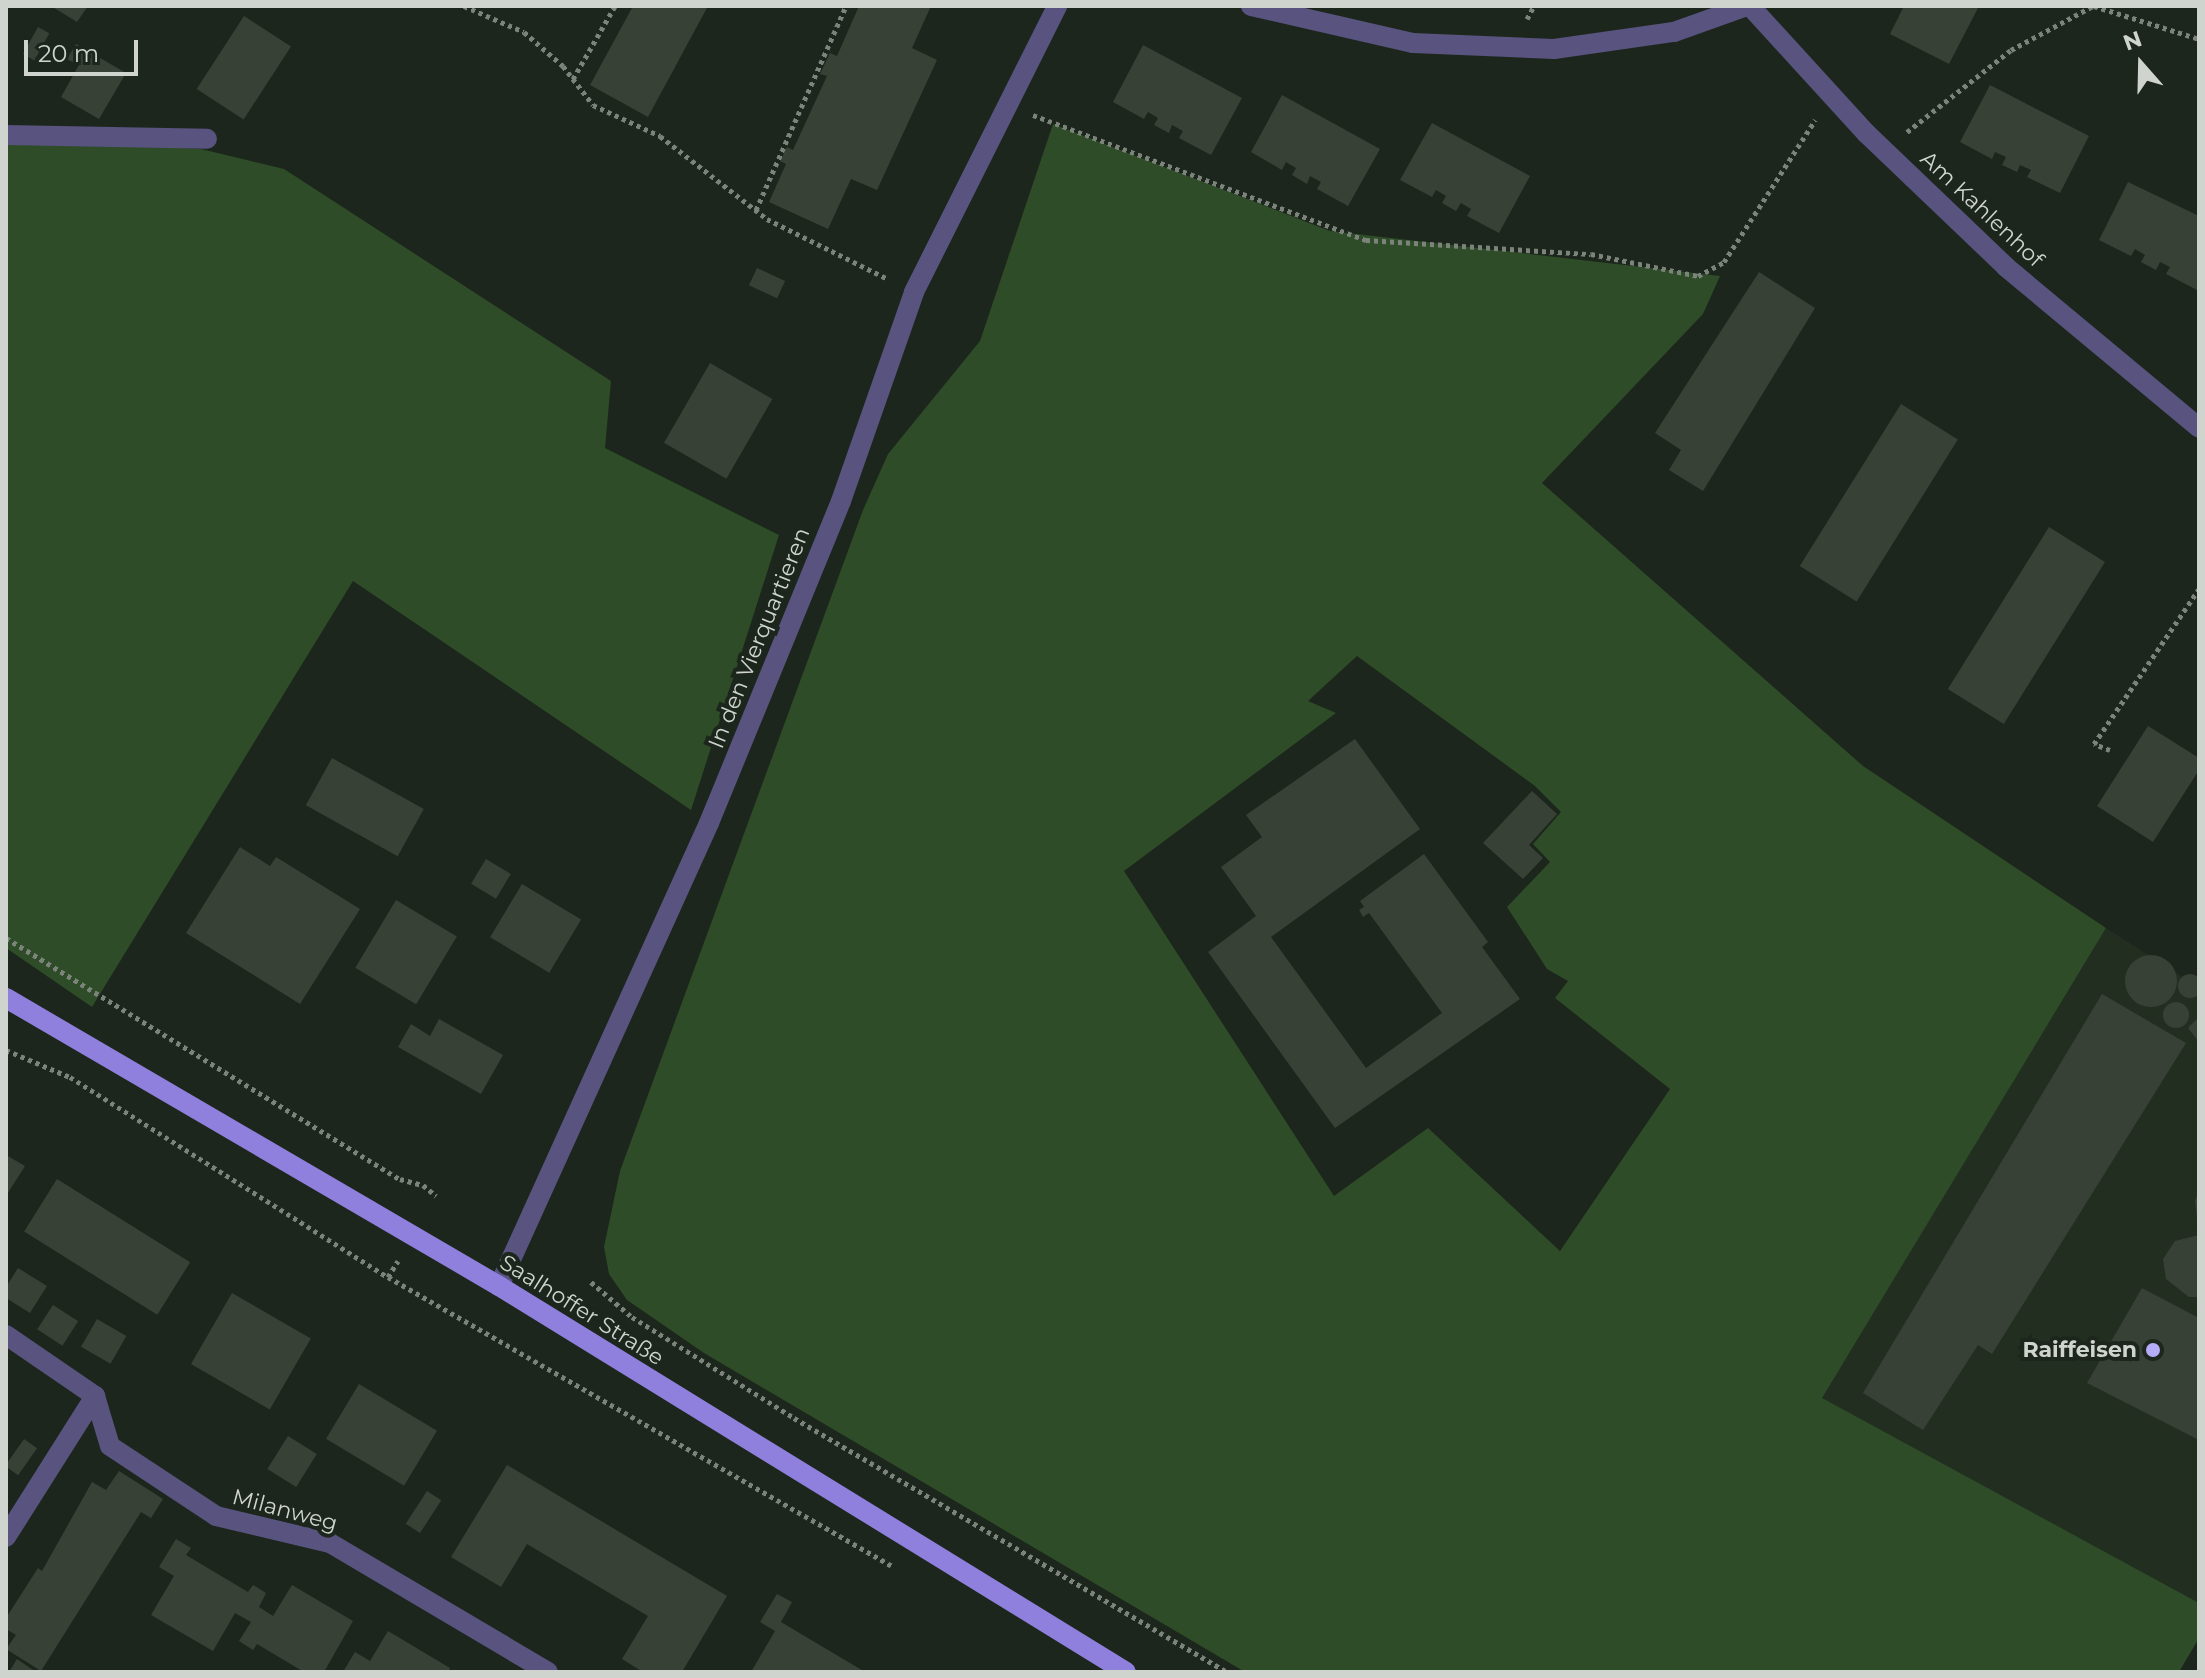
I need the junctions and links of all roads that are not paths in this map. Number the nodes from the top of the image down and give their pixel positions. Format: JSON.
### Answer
{"nodes":[{"id":1,"x":1057,"y":6,"type":"edge"},
{"id":2,"x":1251,"y":6,"type":"edge"},
{"id":3,"x":1749,"y":6,"type":"edge"},
{"id":4,"x":6,"y":135,"type":"edge"},
{"id":5,"x":207,"y":139,"type":"dead end"},
{"id":6,"x":2199,"y":428,"type":"edge"},
{"id":7,"x":6,"y":998,"type":"edge"},
{"id":8,"x":499,"y":1286,"type":"junction"},
{"id":9,"x":6,"y":1335,"type":"edge"},
{"id":10,"x":95,"y":1396,"type":"junction"},
{"id":11,"x":6,"y":1537,"type":"edge"},
{"id":12,"x":548,"y":1672,"type":"edge"},
{"id":13,"x":1126,"y":1672,"type":"edge"}],
"edges":[{"from":1,"to":8,"type":"street","name":"In den Vierquartieren"},
{"from":2,"to":3,"type":"street"},
{"from":3,"to":6,"type":"street","name":"Am Kahlenhof"},
{"from":4,"to":5,"type":"street"},
{"from":7,"to":8,"type":"main road","name":"Saalhoffer Straße"},
{"from":8,"to":13,"type":"main road","name":"Saalhoffer Straße"},
{"from":9,"to":10,"type":"street"},
{"from":10,"to":11,"type":"street"},
{"from":10,"to":12,"type":"street","name":"Milanweg"}]}
